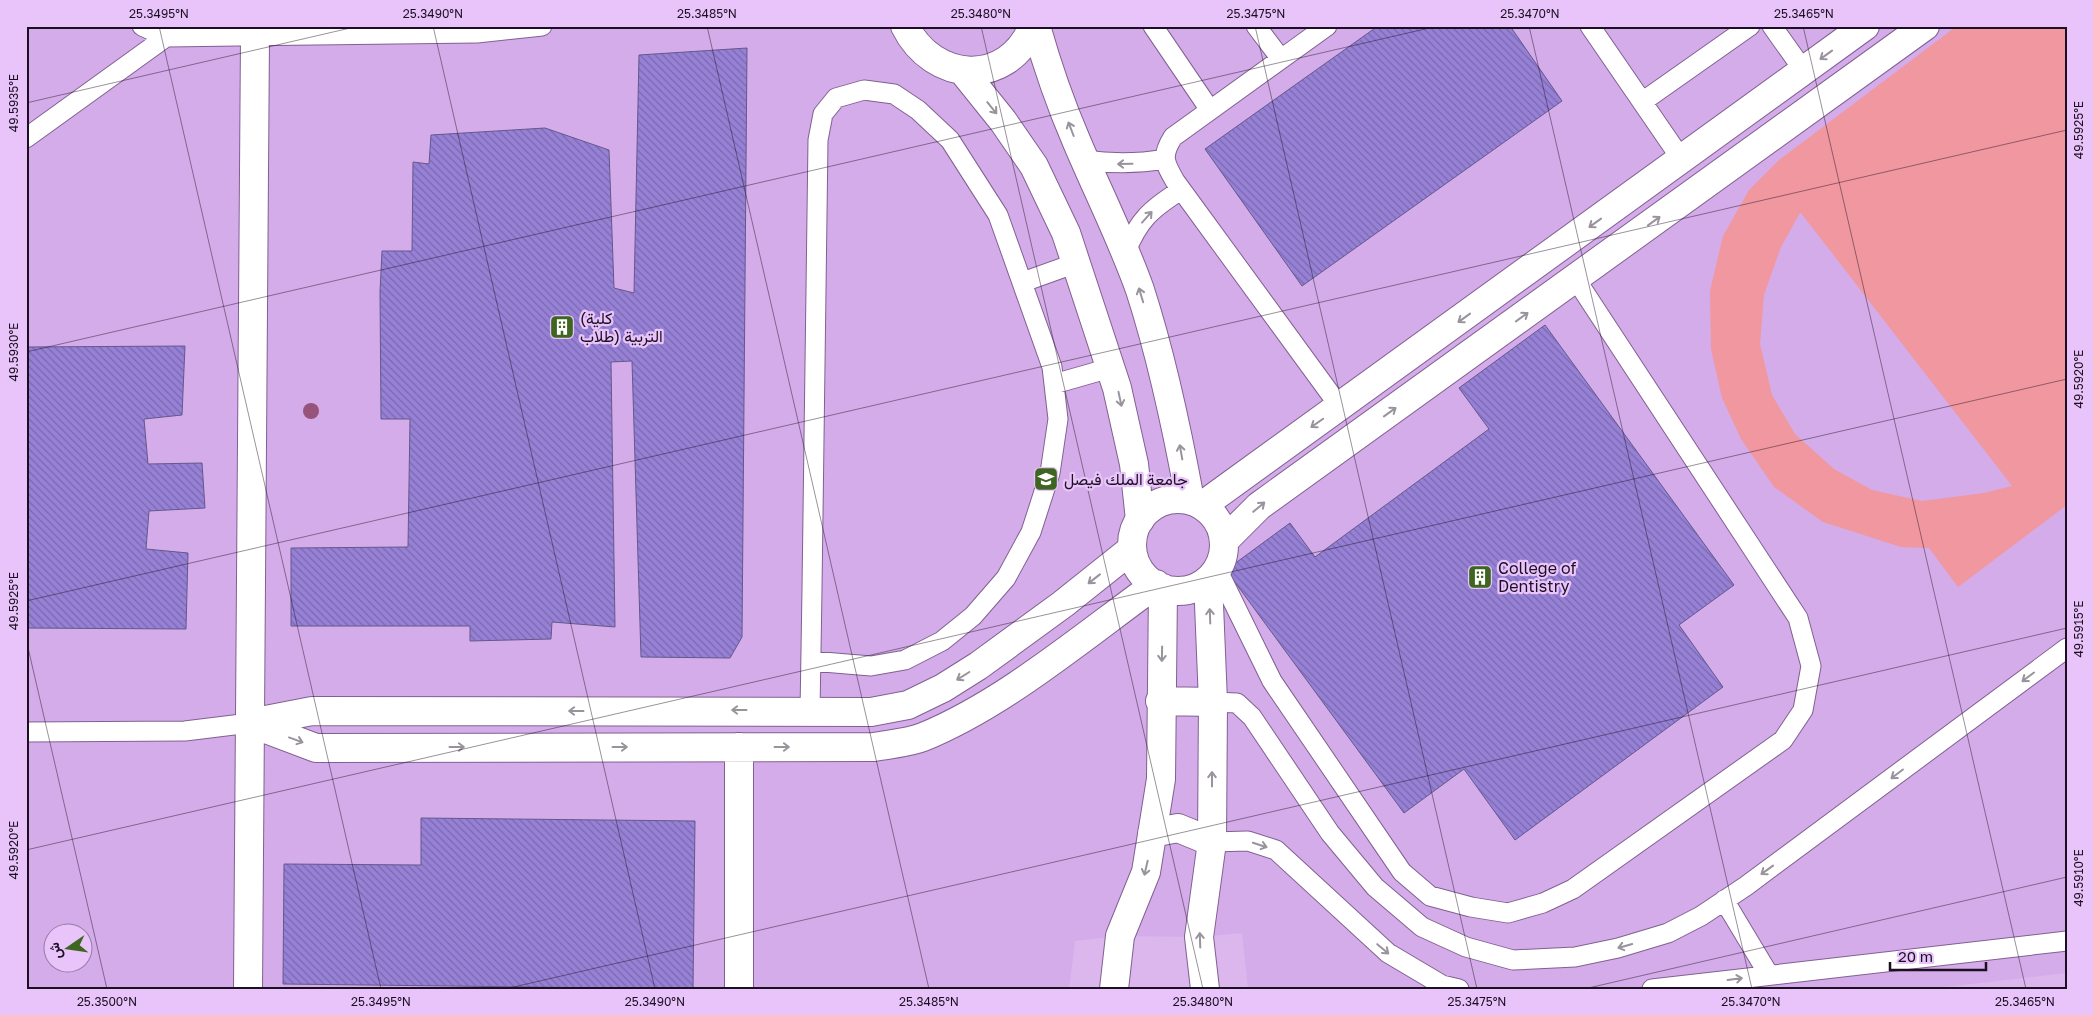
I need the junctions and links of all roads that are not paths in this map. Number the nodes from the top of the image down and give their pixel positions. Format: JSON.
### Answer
{"nodes":[{"id":1,"x":142,"y":26,"type":"edge"},
{"id":2,"x":542,"y":26,"type":"edge"},
{"id":3,"x":905,"y":26,"type":"edge"},
{"id":4,"x":1034,"y":26,"type":"edge"},
{"id":5,"x":1153,"y":26,"type":"edge"},
{"id":6,"x":1256,"y":26,"type":"edge"},
{"id":7,"x":1327,"y":26,"type":"edge"},
{"id":8,"x":1750,"y":26,"type":"edge"},
{"id":9,"x":1772,"y":26,"type":"edge"},
{"id":10,"x":1865,"y":26,"type":"edge"},
{"id":11,"x":1925,"y":26,"type":"edge"},
{"id":12,"x":1593,"y":28,"type":"edge"},
{"id":13,"x":417,"y":30,"type":"edge"},
{"id":14,"x":255,"y":36,"type":"junction"},
{"id":15,"x":166,"y":37,"type":"junction"},
{"id":16,"x":1281,"y":60,"type":"junction"},
{"id":17,"x":962,"y":70,"type":"junction"},
{"id":18,"x":1804,"y":71,"type":"junction"},
{"id":19,"x":1642,"y":102,"type":"junction"},
{"id":20,"x":1210,"y":110,"type":"junction"},
{"id":21,"x":26,"y":138,"type":"edge"},
{"id":22,"x":1165,"y":159,"type":"junction"},
{"id":23,"x":1084,"y":160,"type":"junction"},
{"id":24,"x":1682,"y":160,"type":"junction"},
{"id":25,"x":1181,"y":190,"type":"junction"},
{"id":26,"x":1125,"y":254,"type":"junction"},
{"id":27,"x":1076,"y":263,"type":"junction"},
{"id":28,"x":1575,"y":278,"type":"junction"},
{"id":29,"x":1023,"y":282,"type":"junction"},
{"id":30,"x":1110,"y":368,"type":"junction"},
{"id":31,"x":1054,"y":384,"type":"junction"},
{"id":32,"x":1340,"y":406,"type":"junction"},
{"id":33,"x":1196,"y":503,"type":"junction"},
{"id":34,"x":1140,"y":520,"type":"junction"},
{"id":35,"x":1224,"y":541,"type":"junction"},
{"id":36,"x":1132,"y":549,"type":"junction"},
{"id":37,"x":1213,"y":574,"type":"junction"},
{"id":38,"x":1160,"y":586,"type":"junction"},
{"id":39,"x":2067,"y":648,"type":"edge"},
{"id":40,"x":811,"y":661,"type":"junction"},
{"id":41,"x":1160,"y":701,"type":"junction"},
{"id":42,"x":1213,"y":702,"type":"junction"},
{"id":43,"x":810,"y":712,"type":"junction"},
{"id":44,"x":250,"y":723,"type":"junction"},
{"id":45,"x":26,"y":732,"type":"edge"},
{"id":46,"x":739,"y":747,"type":"junction"},
{"id":47,"x":1152,"y":833,"type":"junction"},
{"id":48,"x":1212,"y":842,"type":"junction"},
{"id":49,"x":1724,"y":900,"type":"junction"},
{"id":50,"x":2067,"y":941,"type":"edge"},
{"id":51,"x":1769,"y":975,"type":"junction"},
{"id":52,"x":248,"y":989,"type":"edge"},
{"id":53,"x":739,"y":989,"type":"edge"},
{"id":54,"x":1114,"y":989,"type":"edge"},
{"id":55,"x":1205,"y":989,"type":"edge"},
{"id":56,"x":1460,"y":989,"type":"edge"},
{"id":57,"x":1652,"y":989,"type":"edge"}],
"edges":[{"from":1,"to":15,"type":"lane"},
{"from":2,"to":13,"type":"lane"},
{"from":3,"to":17,"type":"street"},
{"from":4,"to":17,"type":"street"},
{"from":23,"to":4,"type":"street","one_way":true},
{"from":5,"to":20,"type":"lane"},
{"from":6,"to":16,"type":"lane"},
{"from":7,"to":16,"type":"lane"},
{"from":8,"to":19,"type":"lane"},
{"from":9,"to":18,"type":"lane"},
{"from":10,"to":18,"type":"street","one_way":true},
{"from":28,"to":11,"type":"street","one_way":true},
{"from":12,"to":19,"type":"lane"},
{"from":13,"to":14,"type":"lane"},
{"from":14,"to":15,"type":"lane"},
{"from":14,"to":44,"type":"street"},
{"from":15,"to":21,"type":"lane"},
{"from":16,"to":20,"type":"lane"},
{"from":17,"to":27,"type":"street","one_way":true},
{"from":18,"to":24,"type":"street"},
{"from":19,"to":24,"type":"lane"},
{"from":20,"to":22,"type":"lane"},
{"from":22,"to":23,"type":"lane","one_way":true},
{"from":22,"to":25,"type":"lane"},
{"from":23,"to":26,"type":"street"},
{"from":24,"to":32,"type":"street","one_way":true},
{"from":26,"to":25,"type":"lane","one_way":true},
{"from":25,"to":32,"type":"lane"},
{"from":33,"to":26,"type":"street","one_way":true},
{"from":27,"to":29,"type":"lane"},
{"from":27,"to":30,"type":"street"},
{"from":35,"to":28,"type":"street","one_way":true},
{"from":28,"to":37,"type":"lane"},
{"from":29,"to":31,"type":"lane"},
{"from":29,"to":40,"type":"lane"},
{"from":30,"to":31,"type":"lane"},
{"from":30,"to":34,"type":"street","one_way":true},
{"from":31,"to":40,"type":"lane"},
{"from":32,"to":33,"type":"street","one_way":true},
{"from":33,"to":34,"type":"street"},
{"from":33,"to":35,"type":"street"},
{"from":34,"to":36,"type":"street"},
{"from":35,"to":37,"type":"street"},
{"from":36,"to":38,"type":"street"},
{"from":36,"to":43,"type":"street","one_way":true},
{"from":37,"to":38,"type":"street"},
{"from":42,"to":37,"type":"street","one_way":true},
{"from":38,"to":41,"type":"street","one_way":true},
{"from":46,"to":38,"type":"street","one_way":true},
{"from":39,"to":49,"type":"lane","one_way":true},
{"from":40,"to":43,"type":"lane"},
{"from":41,"to":42,"type":"street"},
{"from":41,"to":47,"type":"street"},
{"from":48,"to":42,"type":"street","one_way":true},
{"from":49,"to":42,"type":"lane","one_way":true},
{"from":43,"to":44,"type":"street","one_way":true},
{"from":44,"to":45,"type":"lane"},
{"from":44,"to":46,"type":"street","one_way":true},
{"from":44,"to":52,"type":"street"},
{"from":46,"to":53,"type":"street"},
{"from":47,"to":48,"type":"street"},
{"from":47,"to":54,"type":"street","one_way":true},
{"from":55,"to":48,"type":"street","one_way":true},
{"from":48,"to":56,"type":"lane","one_way":true},
{"from":49,"to":51,"type":"lane"},
{"from":50,"to":51,"type":"lane"},
{"from":57,"to":51,"type":"lane","one_way":true}]}
